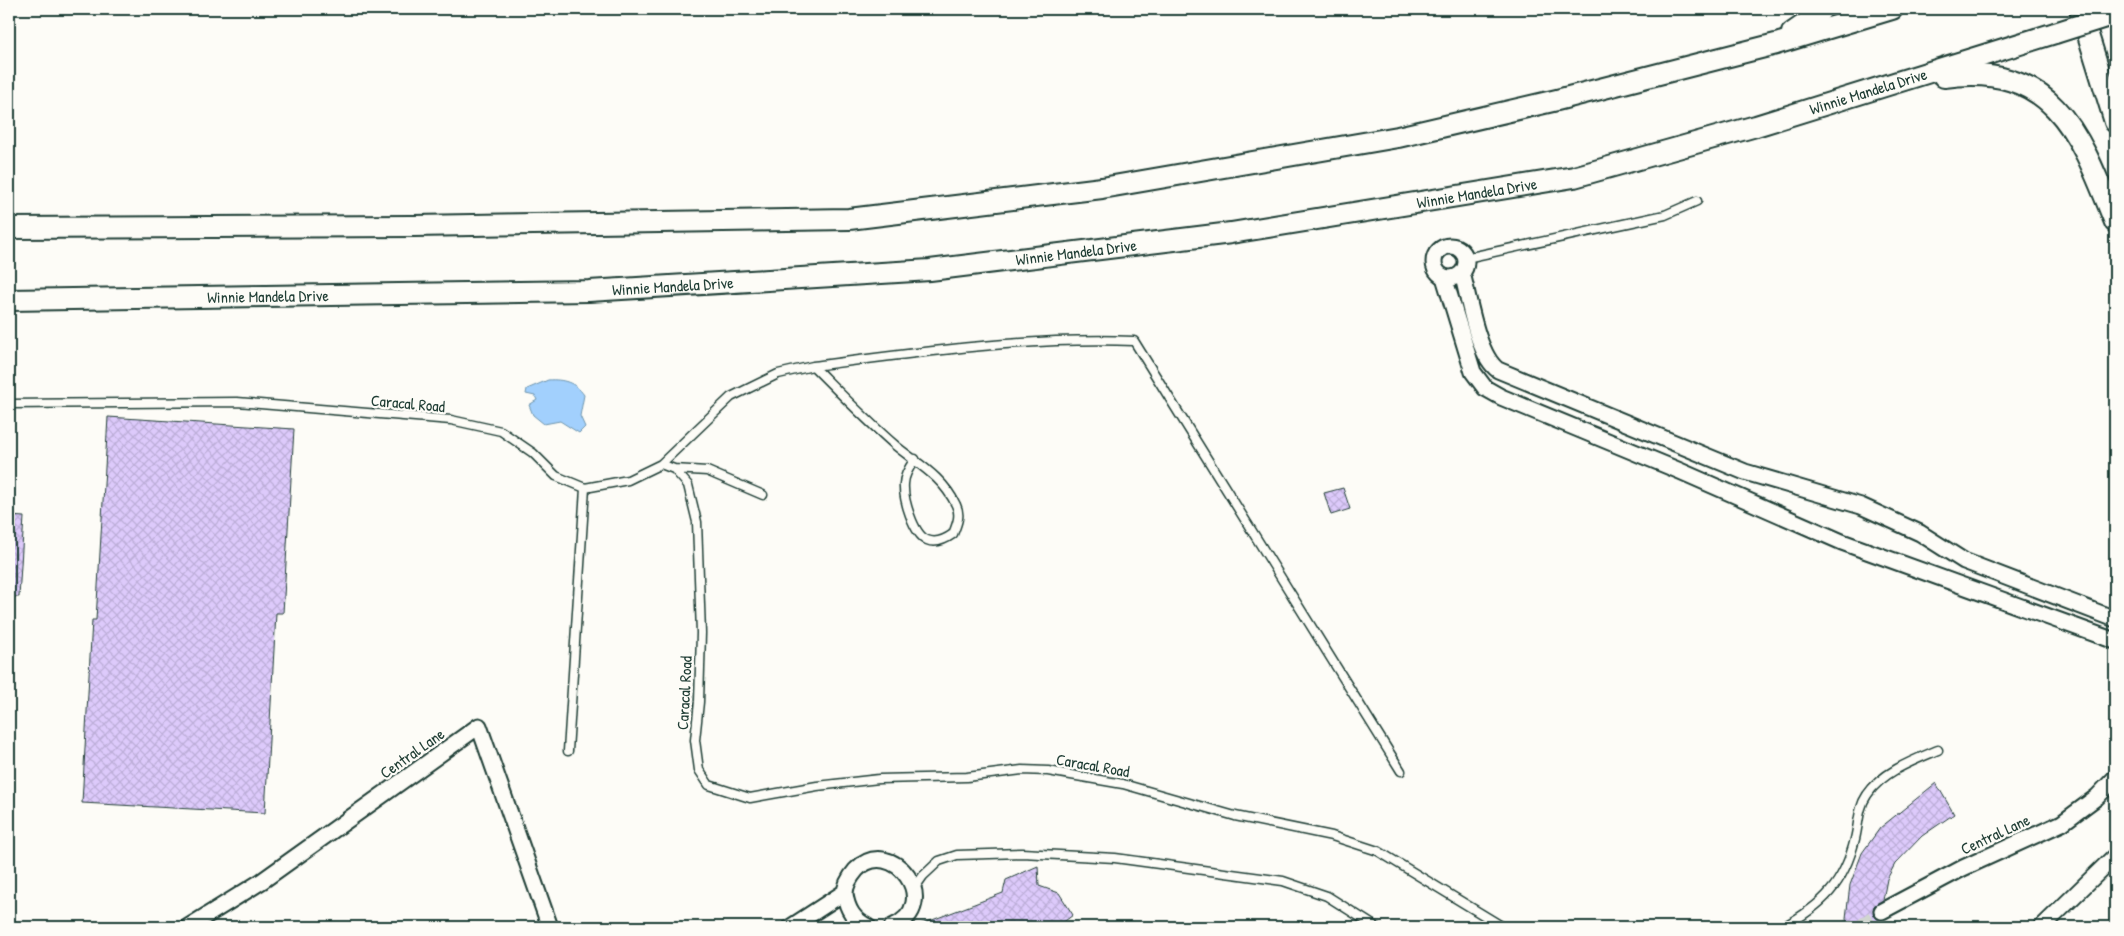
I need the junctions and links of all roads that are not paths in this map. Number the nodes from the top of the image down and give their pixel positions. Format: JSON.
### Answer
{"nodes":[{"id":1,"x":1822,"y":9,"type":"edge"},
{"id":2,"x":1892,"y":9,"type":"edge"},
{"id":3,"x":2080,"y":9,"type":"edge"},
{"id":4,"x":2115,"y":14,"type":"edge"},
{"id":5,"x":1776,"y":44,"type":"junction"},
{"id":6,"x":1891,"y":84,"type":"junction"},
{"id":7,"x":2115,"y":122,"type":"edge"},
{"id":8,"x":1697,"y":201,"type":"dead end"},
{"id":9,"x":2115,"y":222,"type":"edge"},
{"id":10,"x":9,"y":228,"type":"edge"},
{"id":11,"x":1466,"y":258,"type":"junction"},
{"id":12,"x":1462,"y":273,"type":"junction"},
{"id":13,"x":1444,"y":277,"type":"junction"},
{"id":14,"x":9,"y":300,"type":"edge"},
{"id":15,"x":813,"y":366,"type":"junction"},
{"id":16,"x":9,"y":404,"type":"edge"},
{"id":17,"x":915,"y":459,"type":"junction"},
{"id":18,"x":661,"y":464,"type":"junction"},
{"id":19,"x":674,"y":469,"type":"junction"},
{"id":20,"x":585,"y":488,"type":"junction"},
{"id":21,"x":762,"y":495,"type":"dead end"},
{"id":22,"x":2009,"y":578,"type":"junction"},
{"id":23,"x":2001,"y":600,"type":"junction"},
{"id":24,"x":2115,"y":619,"type":"edge"},
{"id":25,"x":2115,"y":641,"type":"edge"},
{"id":26,"x":1938,"y":750,"type":"dead end"},
{"id":27,"x":568,"y":751,"type":"dead end"},
{"id":28,"x":1401,"y":771,"type":"dead end"},
{"id":29,"x":2115,"y":778,"type":"edge"},
{"id":30,"x":2115,"y":856,"type":"edge"},
{"id":31,"x":914,"y":889,"type":"junction"},
{"id":32,"x":845,"y":892,"type":"junction"},
{"id":33,"x":1882,"y":911,"type":"tunnel mouth"},
{"id":34,"x":858,"y":925,"type":"edge"},
{"id":35,"x":188,"y":927,"type":"edge"},
{"id":36,"x":550,"y":927,"type":"edge"},
{"id":37,"x":790,"y":927,"type":"edge"},
{"id":38,"x":892,"y":927,"type":"edge"},
{"id":39,"x":1376,"y":927,"type":"edge"},
{"id":40,"x":1503,"y":927,"type":"edge"},
{"id":41,"x":1783,"y":927,"type":"edge"},
{"id":42,"x":2042,"y":927,"type":"edge"}],
"edges":[{"from":1,"to":5,"type":"main road"},
{"from":2,"to":5,"type":"main road"},
{"from":3,"to":7,"type":"main road"},
{"from":4,"to":6,"type":"main road","name":"Winnie Mandela Drive","bridge":true},
{"from":5,"to":10,"type":"main road"},
{"from":6,"to":9,"type":"main road"},
{"from":6,"to":14,"type":"main road","name":"Winnie Mandela Drive"},
{"from":8,"to":11,"type":"lane"},
{"from":11,"to":12,"type":"street"},
{"from":11,"to":13,"type":"street"},
{"from":12,"to":13,"type":"street"},
{"from":12,"to":22,"type":"street"},
{"from":13,"to":23,"type":"street"},
{"from":15,"to":17,"type":"lane"},
{"from":15,"to":18,"type":"lane"},
{"from":15,"to":28,"type":"lane"},
{"from":16,"to":20,"type":"lane","name":"Caracal Road"},
{"from":17,"to":17,"type":"lane"},
{"from":18,"to":19,"type":"lane"},
{"from":18,"to":20,"type":"lane"},
{"from":19,"to":21,"type":"lane"},
{"from":19,"to":40,"type":"lane","name":"Caracal Road"},
{"from":20,"to":27,"type":"lane"},
{"from":22,"to":23,"type":"street"},
{"from":22,"to":24,"type":"street"},
{"from":23,"to":25,"type":"street"},
{"from":26,"to":41,"type":"lane"},
{"from":29,"to":33,"type":"street","name":"Central Lane"},
{"from":30,"to":42,"type":"street"},
{"from":31,"to":32,"type":"street"},
{"from":31,"to":38,"type":"street"},
{"from":31,"to":39,"type":"lane"},
{"from":32,"to":34,"type":"street"},
{"from":32,"to":37,"type":"street"},
{"from":35,"to":36,"type":"street","name":"Central Lane"}]}
